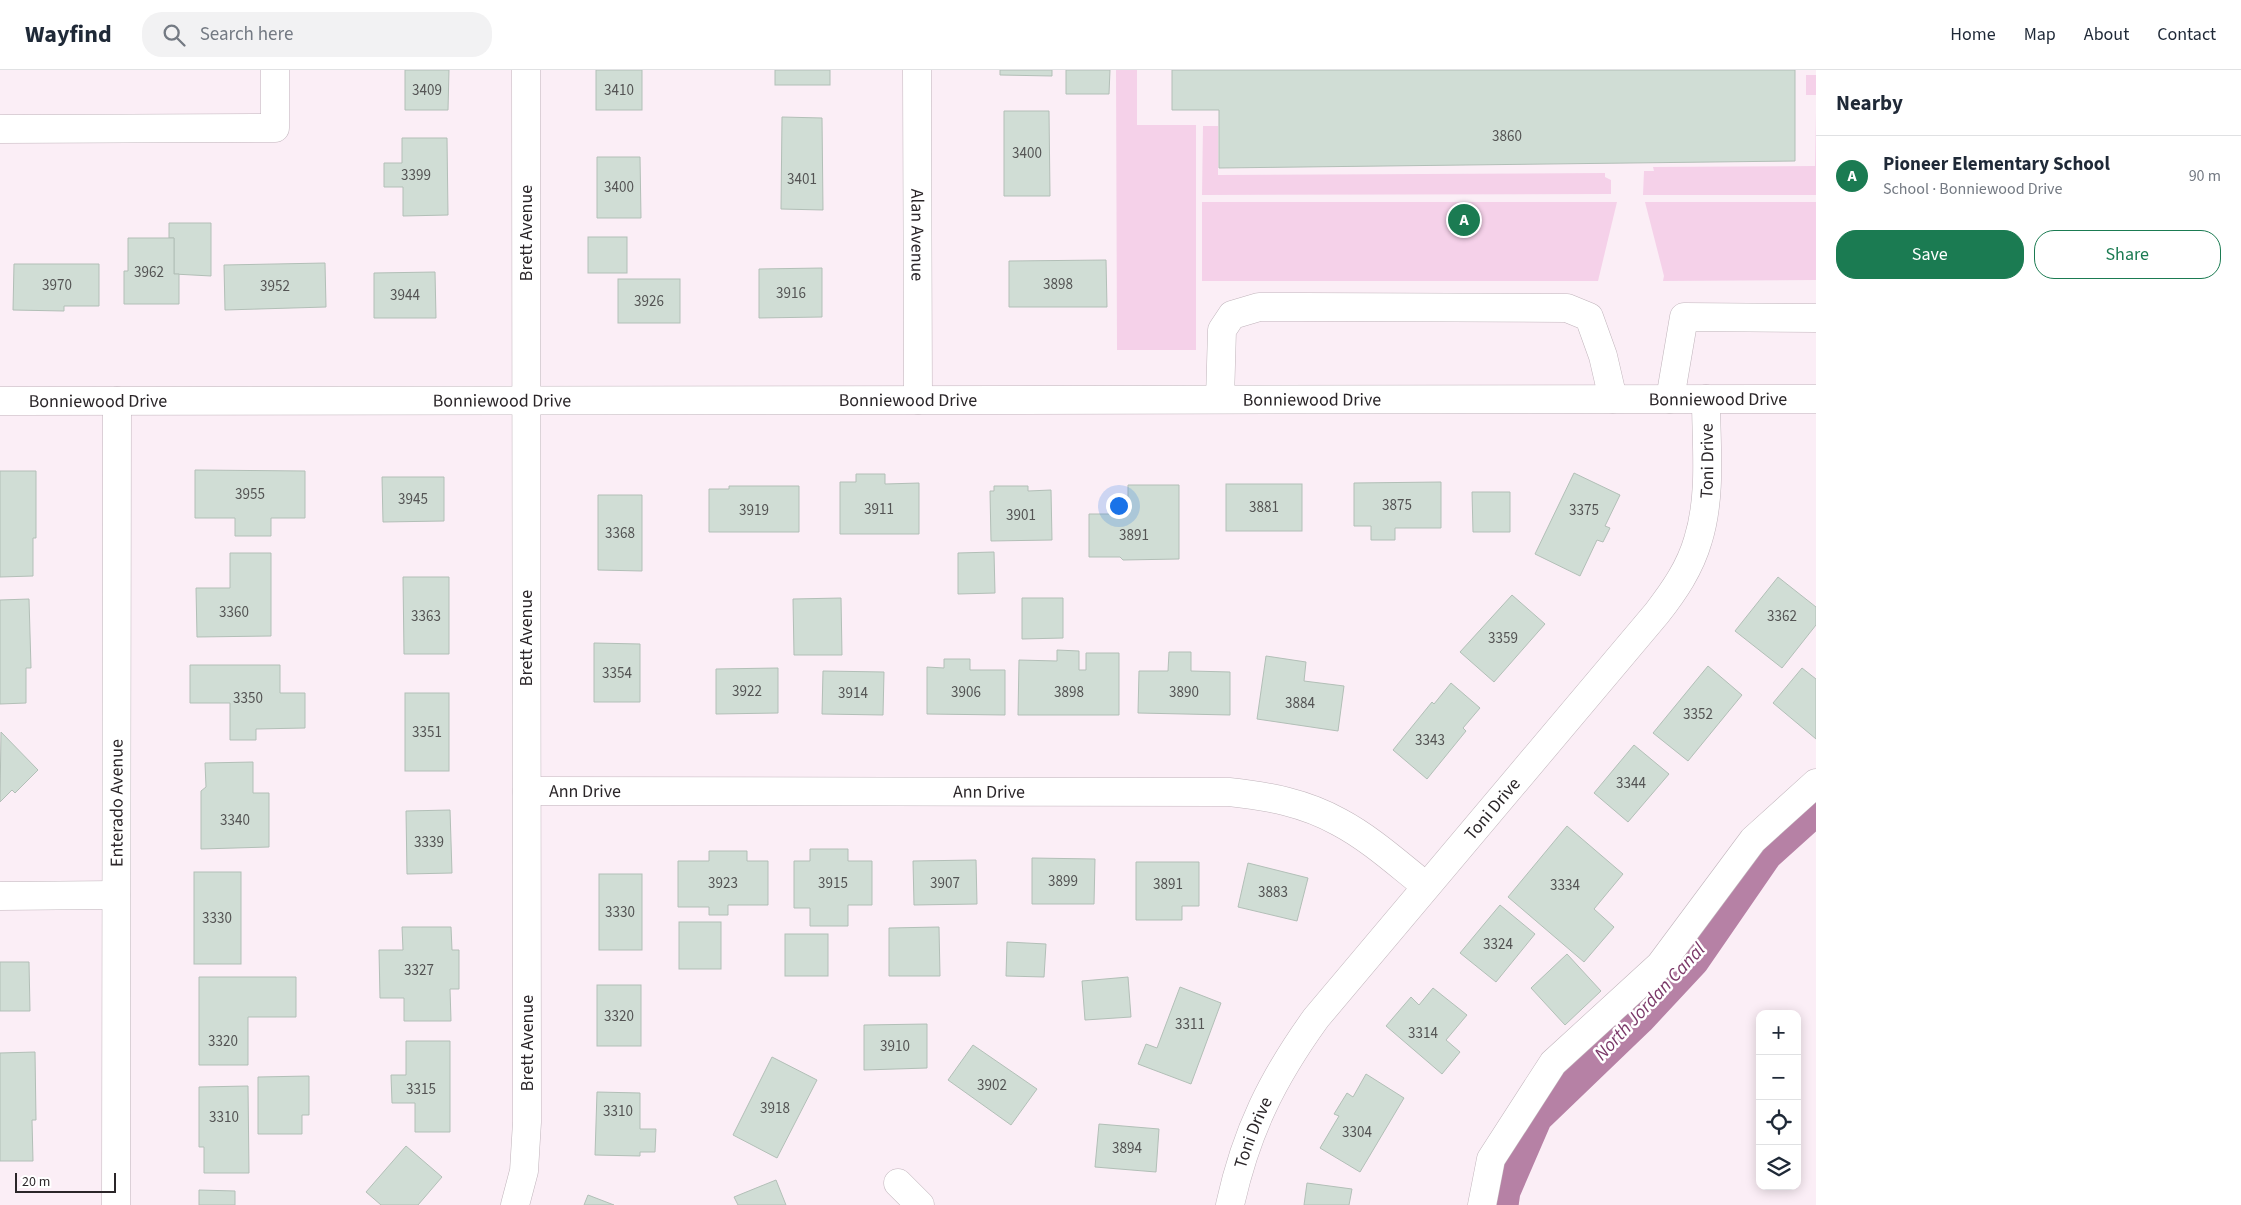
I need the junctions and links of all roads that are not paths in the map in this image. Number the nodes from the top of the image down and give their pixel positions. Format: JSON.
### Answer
{"nodes":[{"id":1,"x":275,"y":70,"type":"edge"},
{"id":2,"x":526,"y":70,"type":"edge"},
{"id":3,"x":917,"y":70,"type":"edge"},
{"id":4,"x":0,"y":129,"type":"edge"},
{"id":5,"x":1816,"y":318,"type":"edge"},
{"id":6,"x":1613,"y":399,"type":"junction"},
{"id":7,"x":1670,"y":399,"type":"junction"},
{"id":8,"x":1706,"y":399,"type":"junction"},
{"id":9,"x":1816,"y":399,"type":"edge"},
{"id":10,"x":526,"y":400,"type":"junction"},
{"id":11,"x":918,"y":400,"type":"junction"},
{"id":12,"x":1220,"y":400,"type":"junction"},
{"id":13,"x":0,"y":401,"type":"edge"},
{"id":14,"x":117,"y":401,"type":"junction"},
{"id":15,"x":1816,"y":783,"type":"edge"},
{"id":16,"x":527,"y":791,"type":"junction"},
{"id":17,"x":1426,"y":886,"type":"junction"},
{"id":18,"x":0,"y":896,"type":"edge"},
{"id":19,"x":116,"y":896,"type":"junction"},
{"id":20,"x":898,"y":1183,"type":"dead end"},
{"id":21,"x":116,"y":1205,"type":"edge"},
{"id":22,"x":515,"y":1205,"type":"edge"},
{"id":23,"x":920,"y":1205,"type":"edge"},
{"id":24,"x":1230,"y":1205,"type":"edge"},
{"id":25,"x":1482,"y":1205,"type":"edge"}],
"edges":[{"from":1,"to":4,"type":"street"},
{"from":2,"to":10,"type":"street","name":"Brett Avenue"},
{"from":3,"to":11,"type":"street","name":"Alan Avenue"},
{"from":5,"to":7,"type":"street"},
{"from":6,"to":7,"type":"street","name":"Bonniewood Drive"},
{"from":6,"to":12,"type":"street","name":"Bonniewood Drive"},
{"from":6,"to":12,"type":"street"},
{"from":7,"to":8,"type":"street","name":"Bonniewood Drive"},
{"from":8,"to":9,"type":"street","name":"Bonniewood Drive"},
{"from":8,"to":17,"type":"street","name":"Toni Drive"},
{"from":10,"to":11,"type":"street","name":"Bonniewood Drive"},
{"from":10,"to":14,"type":"street","name":"Bonniewood Drive"},
{"from":10,"to":16,"type":"street","name":"Brett Avenue"},
{"from":11,"to":12,"type":"street","name":"Bonniewood Drive"},
{"from":13,"to":14,"type":"street","name":"Bonniewood Drive"},
{"from":14,"to":19,"type":"street","name":"Enterado Avenue"},
{"from":15,"to":25,"type":"street"},
{"from":16,"to":17,"type":"street","name":"Ann Drive"},
{"from":16,"to":22,"type":"street","name":"Brett Avenue"},
{"from":17,"to":24,"type":"street","name":"Toni Drive"},
{"from":18,"to":19,"type":"street"},
{"from":19,"to":21,"type":"street","name":"Enterado Avenue"},
{"from":20,"to":23,"type":"street"}]}
